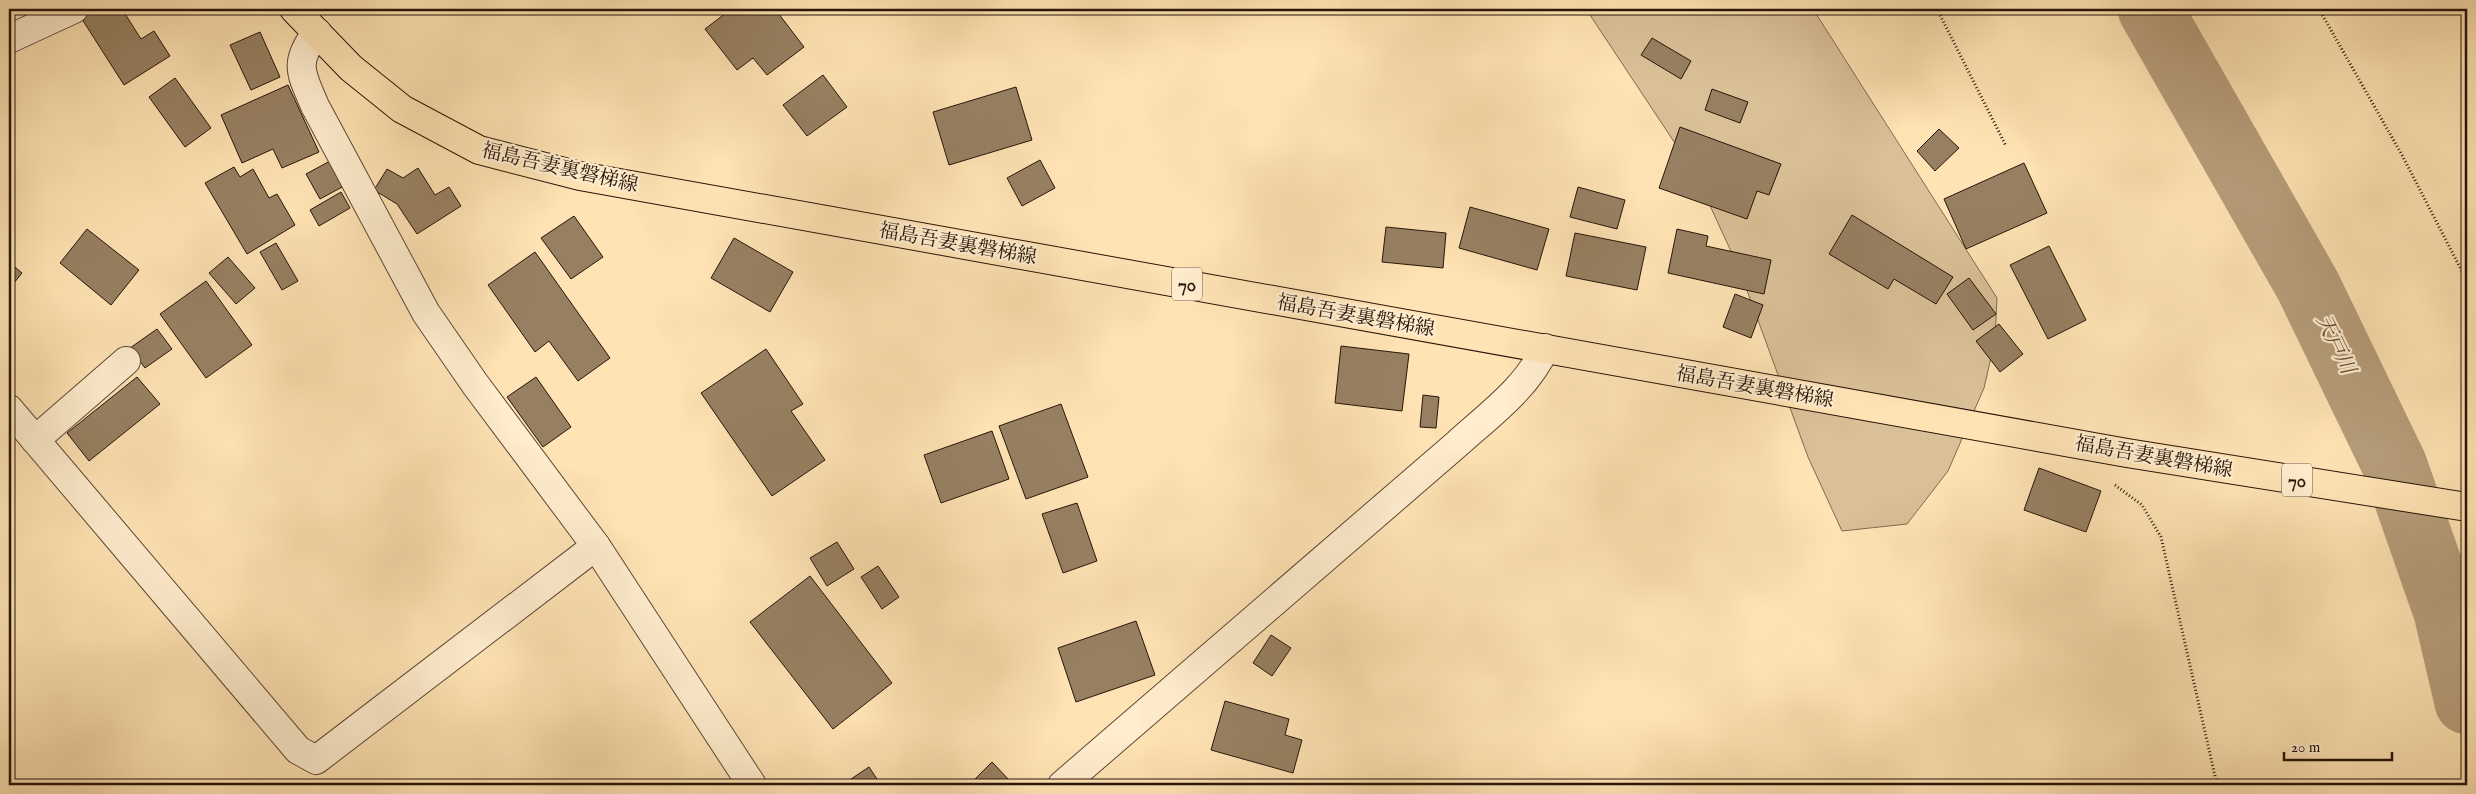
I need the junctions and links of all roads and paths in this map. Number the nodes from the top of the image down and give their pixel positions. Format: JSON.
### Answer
{"nodes":[{"id":1,"x":74,"y":9,"type":"edge"},
{"id":2,"x":294,"y":9,"type":"edge"},
{"id":3,"x":1937,"y":9,"type":"edge"},
{"id":4,"x":2319,"y":9,"type":"edge"},
{"id":5,"x":317,"y":32,"type":"junction"},
{"id":6,"x":9,"y":39,"type":"edge"},
{"id":7,"x":2006,"y":146,"type":"dead end"},
{"id":8,"x":2467,"y":281,"type":"edge"},
{"id":9,"x":1545,"y":348,"type":"junction"},
{"id":10,"x":126,"y":361,"type":"dead end"},
{"id":11,"x":9,"y":409,"type":"edge"},
{"id":12,"x":35,"y":440,"type":"junction"},
{"id":13,"x":2088,"y":446,"type":"junction"},
{"id":14,"x":2467,"y":507,"type":"edge"},
{"id":15,"x":596,"y":546,"type":"junction"},
{"id":16,"x":752,"y":785,"type":"edge"},
{"id":17,"x":1062,"y":785,"type":"edge"},
{"id":18,"x":2217,"y":785,"type":"edge"}],
"edges":[{"from":1,"to":6,"type":"street"},
{"from":2,"to":5,"type":"main road","name":"福島吾妻裏磐梯線","number":"70"},
{"from":3,"to":7,"type":"path"},
{"from":4,"to":8,"type":"path"},
{"from":5,"to":9,"type":"main road","name":"福島吾妻裏磐梯線","number":"70"},
{"from":5,"to":15,"type":"street"},
{"from":9,"to":13,"type":"main road","name":"福島吾妻裏磐梯線","number":"70"},
{"from":9,"to":17,"type":"street"},
{"from":10,"to":12,"type":"street"},
{"from":11,"to":12,"type":"street"},
{"from":12,"to":15,"type":"street"},
{"from":13,"to":14,"type":"main road","name":"福島吾妻裏磐梯線","number":"70"},
{"from":13,"to":18,"type":"path"},
{"from":15,"to":16,"type":"street"}]}
